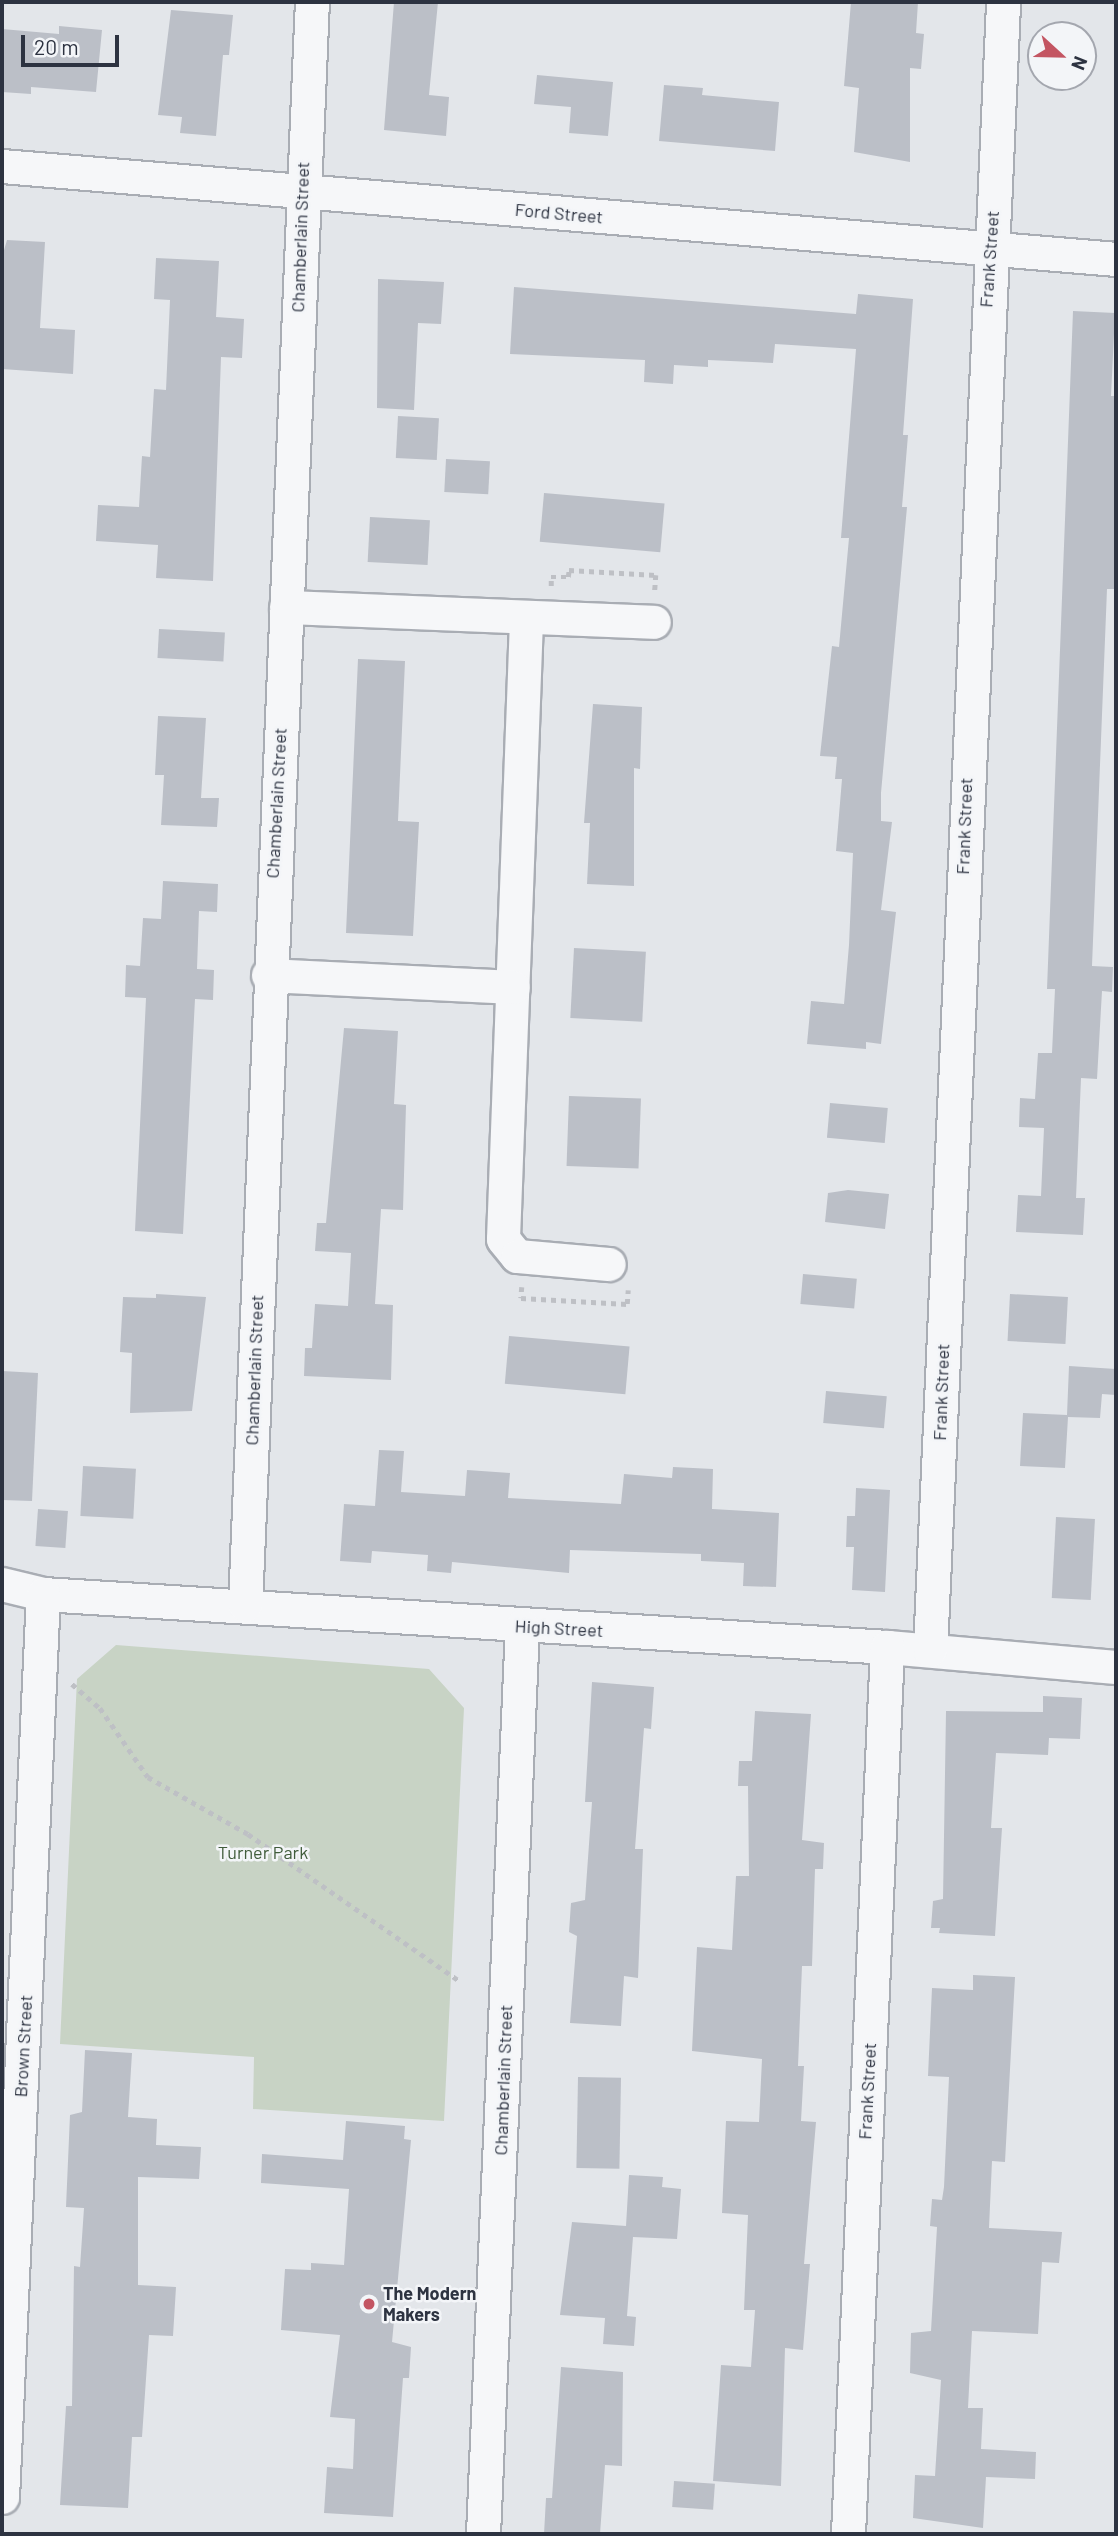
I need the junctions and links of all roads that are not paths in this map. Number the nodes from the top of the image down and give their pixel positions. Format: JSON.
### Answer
{"nodes":[{"id":1,"x":312,"y":2,"type":"edge"},
{"id":2,"x":1003,"y":2,"type":"edge"},
{"id":3,"x":2,"y":166,"type":"edge"},
{"id":4,"x":301,"y":192,"type":"junction"},
{"id":5,"x":989,"y":248,"type":"junction"},
{"id":6,"x":1116,"y":259,"type":"edge"},
{"id":7,"x":286,"y":607,"type":"junction"},
{"id":8,"x":538,"y":620,"type":"junction"},
{"id":9,"x":654,"y":622,"type":"road end"},
{"id":10,"x":268,"y":975,"type":"junction"},
{"id":11,"x":513,"y":987,"type":"junction"},
{"id":12,"x":619,"y":1271,"type":"road end"},
{"id":13,"x":2,"y":1584,"type":"edge"},
{"id":14,"x":43,"y":1594,"type":"junction"},
{"id":15,"x":245,"y":1605,"type":"junction"},
{"id":16,"x":522,"y":1626,"type":"junction"},
{"id":17,"x":887,"y":1647,"type":"junction"},
{"id":18,"x":930,"y":1650,"type":"junction"},
{"id":19,"x":1116,"y":1667,"type":"edge"},
{"id":20,"x":2,"y":2497,"type":"edge"},
{"id":21,"x":483,"y":2534,"type":"edge"},
{"id":22,"x":848,"y":2534,"type":"edge"}],
"edges":[{"from":1,"to":4,"type":"street","name":"Chamberlain Street"},
{"from":2,"to":5,"type":"street","name":"Frank Street"},
{"from":3,"to":4,"type":"street","name":"Ford Street"},
{"from":4,"to":5,"type":"street","name":"Ford Street"},
{"from":4,"to":7,"type":"street","name":"Chamberlain Street"},
{"from":5,"to":6,"type":"street","name":"Ford Street"},
{"from":5,"to":18,"type":"street","name":"Frank Street"},
{"from":7,"to":8,"type":"street"},
{"from":7,"to":10,"type":"street","name":"Chamberlain Street"},
{"from":8,"to":9,"type":"street"},
{"from":8,"to":11,"type":"street"},
{"from":10,"to":11,"type":"street"},
{"from":10,"to":15,"type":"street","name":"Chamberlain Street"},
{"from":11,"to":12,"type":"street"},
{"from":13,"to":14,"type":"street","name":"High Street"},
{"from":14,"to":15,"type":"street","name":"High Street"},
{"from":14,"to":20,"type":"street","name":"Brown Street"},
{"from":15,"to":16,"type":"street","name":"High Street"},
{"from":16,"to":17,"type":"street","name":"High Street"},
{"from":16,"to":21,"type":"street","name":"Chamberlain Street"},
{"from":17,"to":18,"type":"street","name":"High Street"},
{"from":17,"to":22,"type":"street","name":"Frank Street"},
{"from":18,"to":19,"type":"street","name":"High Street"}]}
